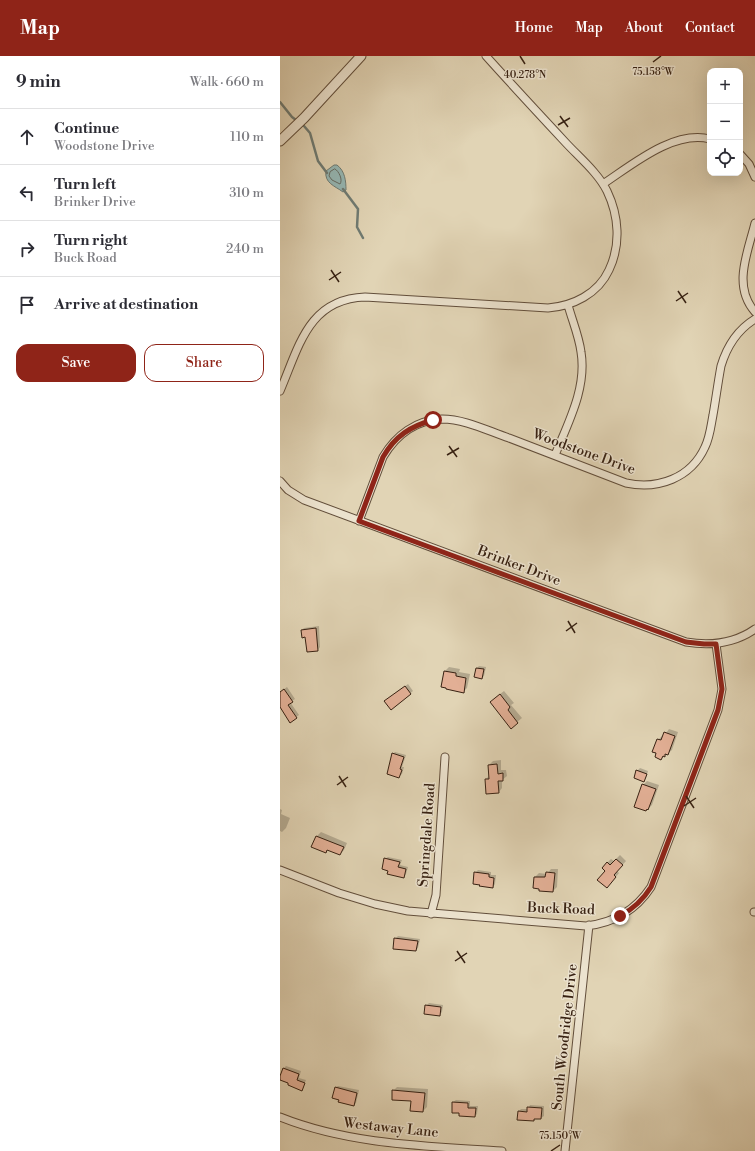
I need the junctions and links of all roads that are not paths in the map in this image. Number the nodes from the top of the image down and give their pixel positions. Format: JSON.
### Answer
{"nodes":[{"id":1,"x":361,"y":56,"type":"edge"},
{"id":2,"x":486,"y":56,"type":"edge"},
{"id":3,"x":707,"y":139,"type":"edge"},
{"id":4,"x":280,"y":141,"type":"edge"},
{"id":5,"x":743,"y":157,"type":"edge"},
{"id":6,"x":755,"y":177,"type":"edge"},
{"id":7,"x":603,"y":184,"type":"junction"},
{"id":8,"x":755,"y":223,"type":"edge"},
{"id":9,"x":568,"y":305,"type":"junction"},
{"id":10,"x":755,"y":312,"type":"edge"},
{"id":11,"x":755,"y":319,"type":"edge"},
{"id":12,"x":280,"y":391,"type":"edge"},
{"id":13,"x":555,"y":455,"type":"junction"},
{"id":14,"x":280,"y":481,"type":"edge"},
{"id":15,"x":359,"y":521,"type":"junction"},
{"id":16,"x":755,"y":629,"type":"edge"},
{"id":17,"x":716,"y":644,"type":"junction"},
{"id":18,"x":445,"y":758,"type":"dead end"},
{"id":19,"x":280,"y":870,"type":"edge"},
{"id":20,"x":431,"y":914,"type":"junction"},
{"id":21,"x":589,"y":925,"type":"junction"},
{"id":22,"x":280,"y":1117,"type":"edge"},
{"id":23,"x":502,"y":1151,"type":"edge"},
{"id":24,"x":565,"y":1151,"type":"edge"}],
"edges":[{"from":1,"to":4,"type":"street"},
{"from":2,"to":7,"type":"street"},
{"from":3,"to":7,"type":"street"},
{"from":5,"to":6,"type":"street"},
{"from":7,"to":9,"type":"street"},
{"from":8,"to":10,"type":"street"},
{"from":9,"to":12,"type":"street"},
{"from":9,"to":13,"type":"street"},
{"from":11,"to":13,"type":"street","name":"Woodstone Drive"},
{"from":13,"to":15,"type":"street","name":"Woodstone Drive"},
{"from":14,"to":15,"type":"street","name":"Brinker Drive"},
{"from":15,"to":17,"type":"street","name":"Brinker Drive"},
{"from":16,"to":17,"type":"street","name":"Brinker Drive"},
{"from":17,"to":21,"type":"street","name":"Buck Road"},
{"from":18,"to":20,"type":"street","name":"Springdale Road"},
{"from":19,"to":20,"type":"street","name":"Buck Road"},
{"from":20,"to":21,"type":"street","name":"Buck Road"},
{"from":21,"to":24,"type":"street","name":"South Woodridge Drive"},
{"from":22,"to":23,"type":"street","name":"Westaway Lane"}]}
